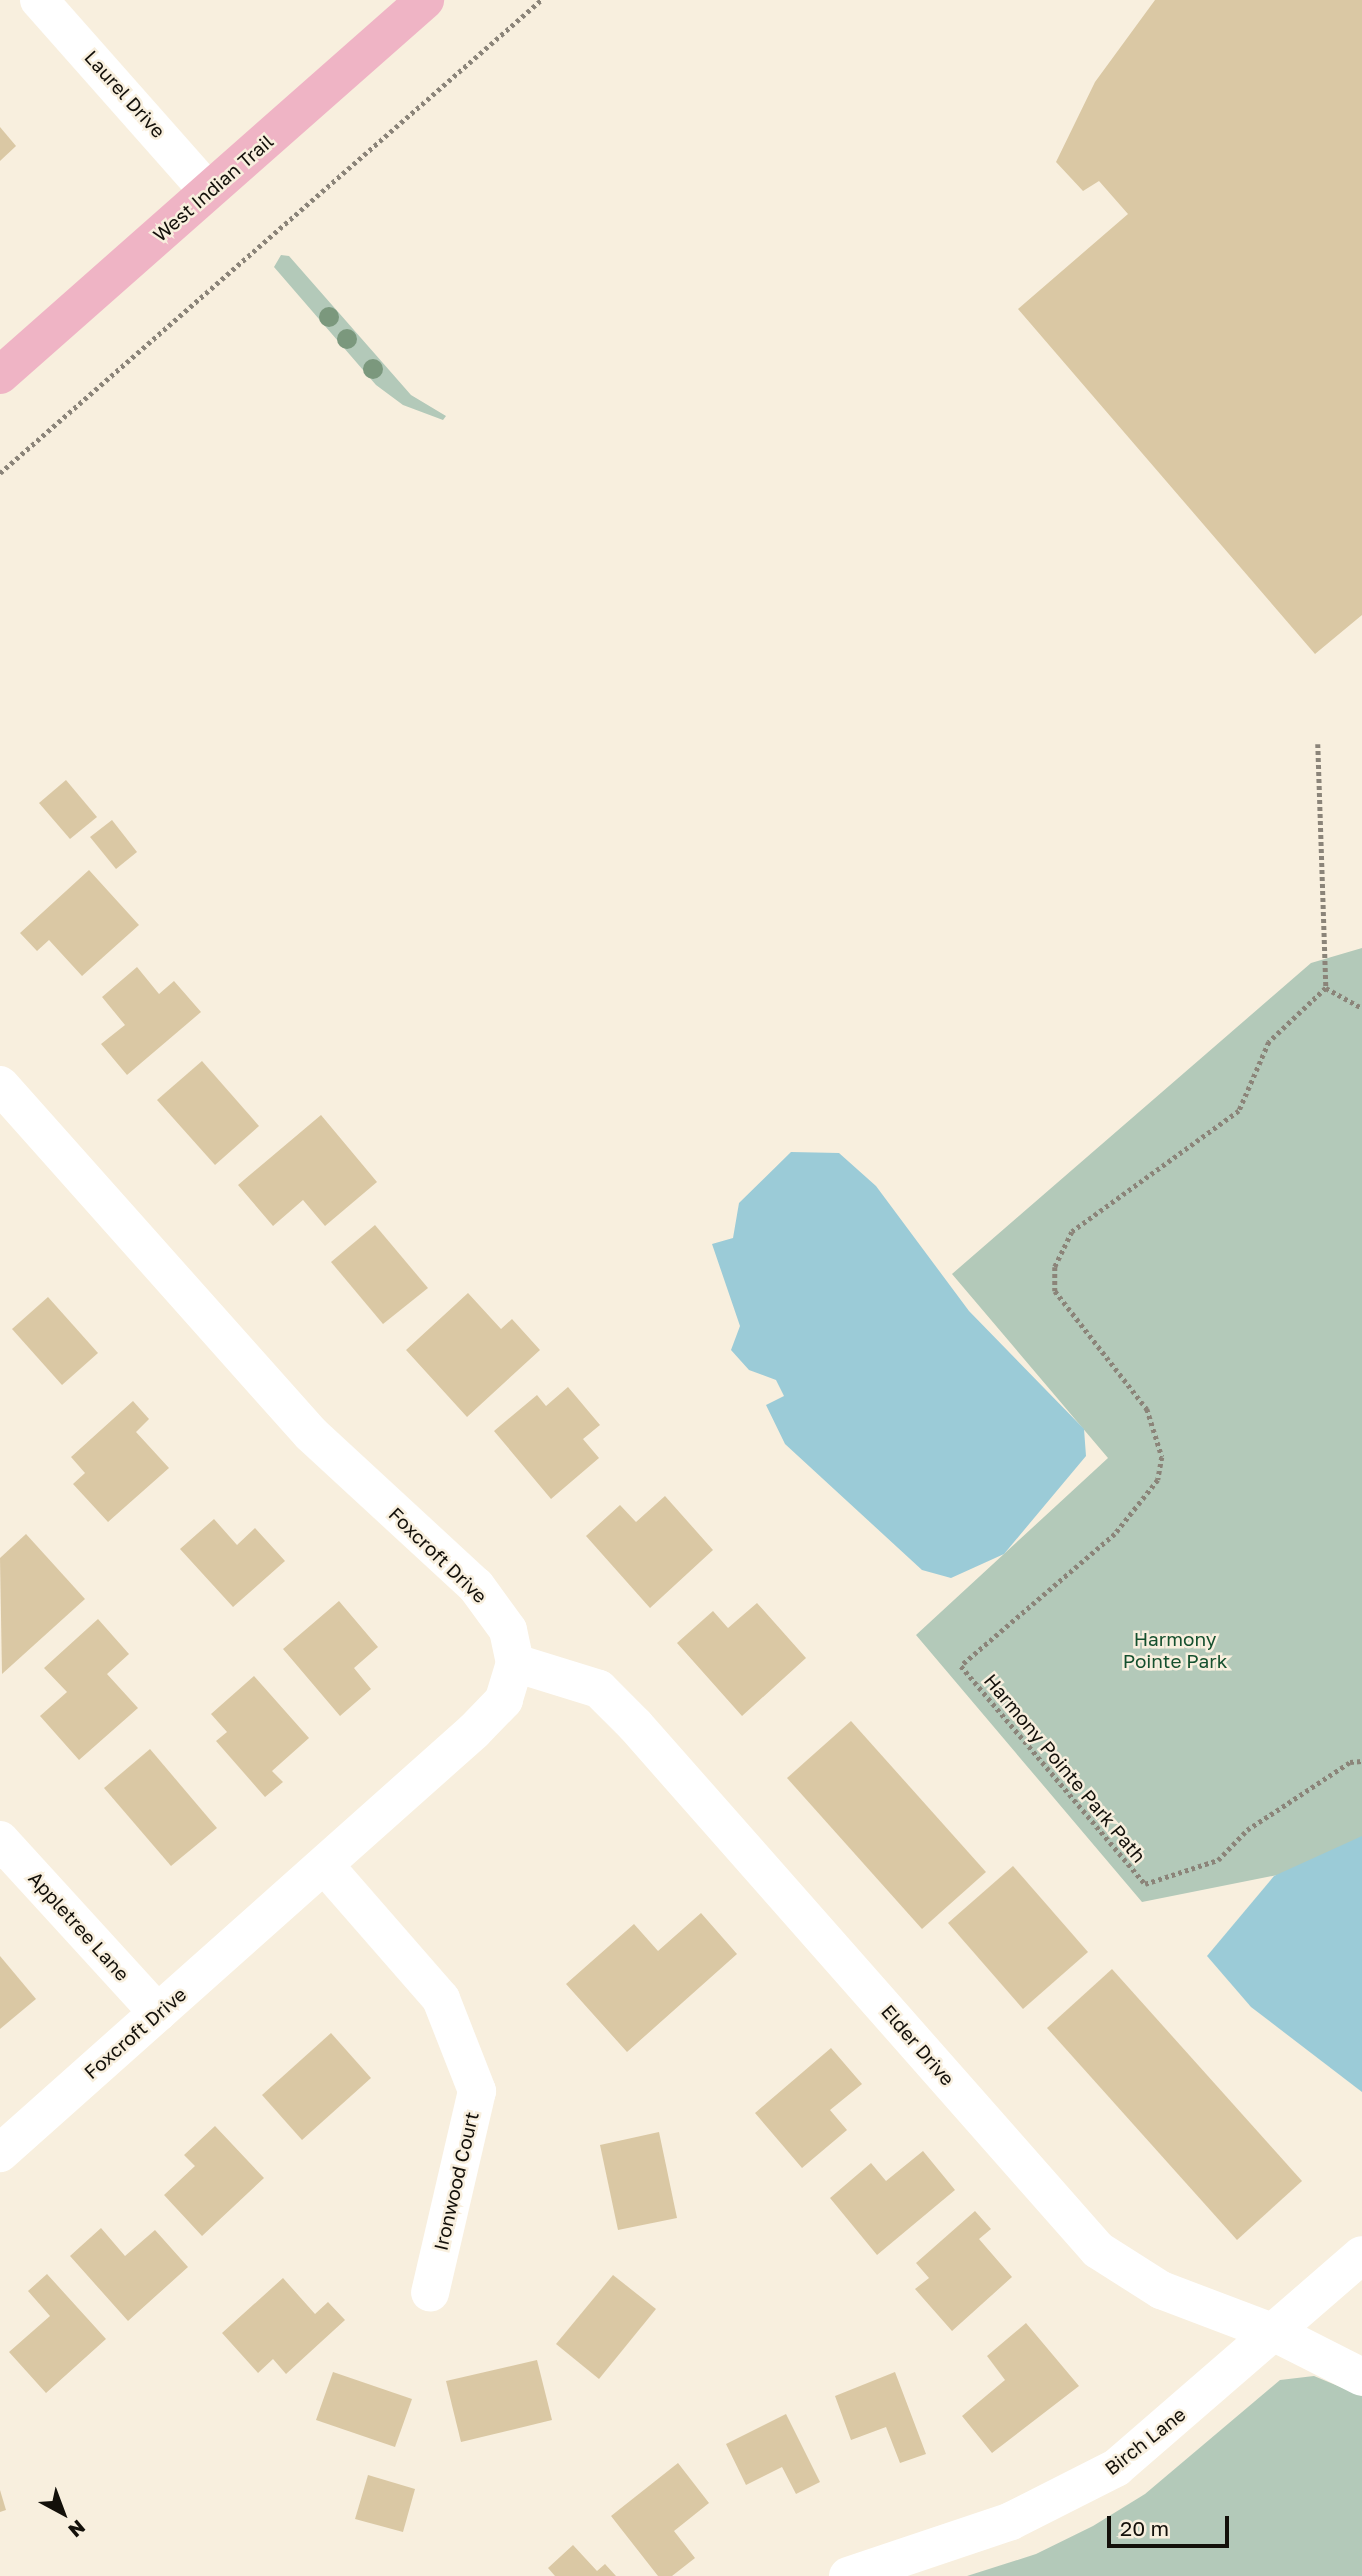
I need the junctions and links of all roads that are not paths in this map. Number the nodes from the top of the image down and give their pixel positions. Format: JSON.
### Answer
{"nodes":[{"id":1,"x":39,"y":0,"type":"edge"},
{"id":2,"x":425,"y":0,"type":"edge"},
{"id":3,"x":208,"y":191,"type":"junction"},
{"id":4,"x":0,"y":375,"type":"edge"},
{"id":5,"x":0,"y":1085,"type":"edge"},
{"id":6,"x":515,"y":1663,"type":"junction"},
{"id":7,"x":0,"y":1840,"type":"edge"},
{"id":8,"x":326,"y":1867,"type":"junction"},
{"id":9,"x":158,"y":2012,"type":"junction"},
{"id":10,"x":0,"y":2152,"type":"edge"},
{"id":11,"x":1362,"y":2255,"type":"edge"},
{"id":12,"x":430,"y":2293,"type":"dead end"},
{"id":13,"x":1277,"y":2334,"type":"junction"},
{"id":14,"x":1362,"y":2377,"type":"edge"},
{"id":15,"x":848,"y":2576,"type":"edge"}],
"edges":[{"from":1,"to":3,"type":"street","name":"Laurel Drive"},
{"from":2,"to":3,"type":"main road","name":"West Indian Trail"},
{"from":3,"to":4,"type":"main road","name":"West Indian Trail"},
{"from":5,"to":6,"type":"street","name":"Foxcroft Drive"},
{"from":6,"to":8,"type":"street","name":"Foxcroft Drive"},
{"from":6,"to":13,"type":"street","name":"Elder Drive"},
{"from":7,"to":9,"type":"street","name":"Appletree Lane"},
{"from":8,"to":9,"type":"street","name":"Foxcroft Drive"},
{"from":8,"to":12,"type":"street","name":"Ironwood Court"},
{"from":9,"to":10,"type":"street","name":"Foxcroft Drive"},
{"from":11,"to":13,"type":"street","name":"Birch Lane"},
{"from":13,"to":14,"type":"street","name":"Elder Drive"},
{"from":13,"to":15,"type":"street","name":"Birch Lane"}]}
